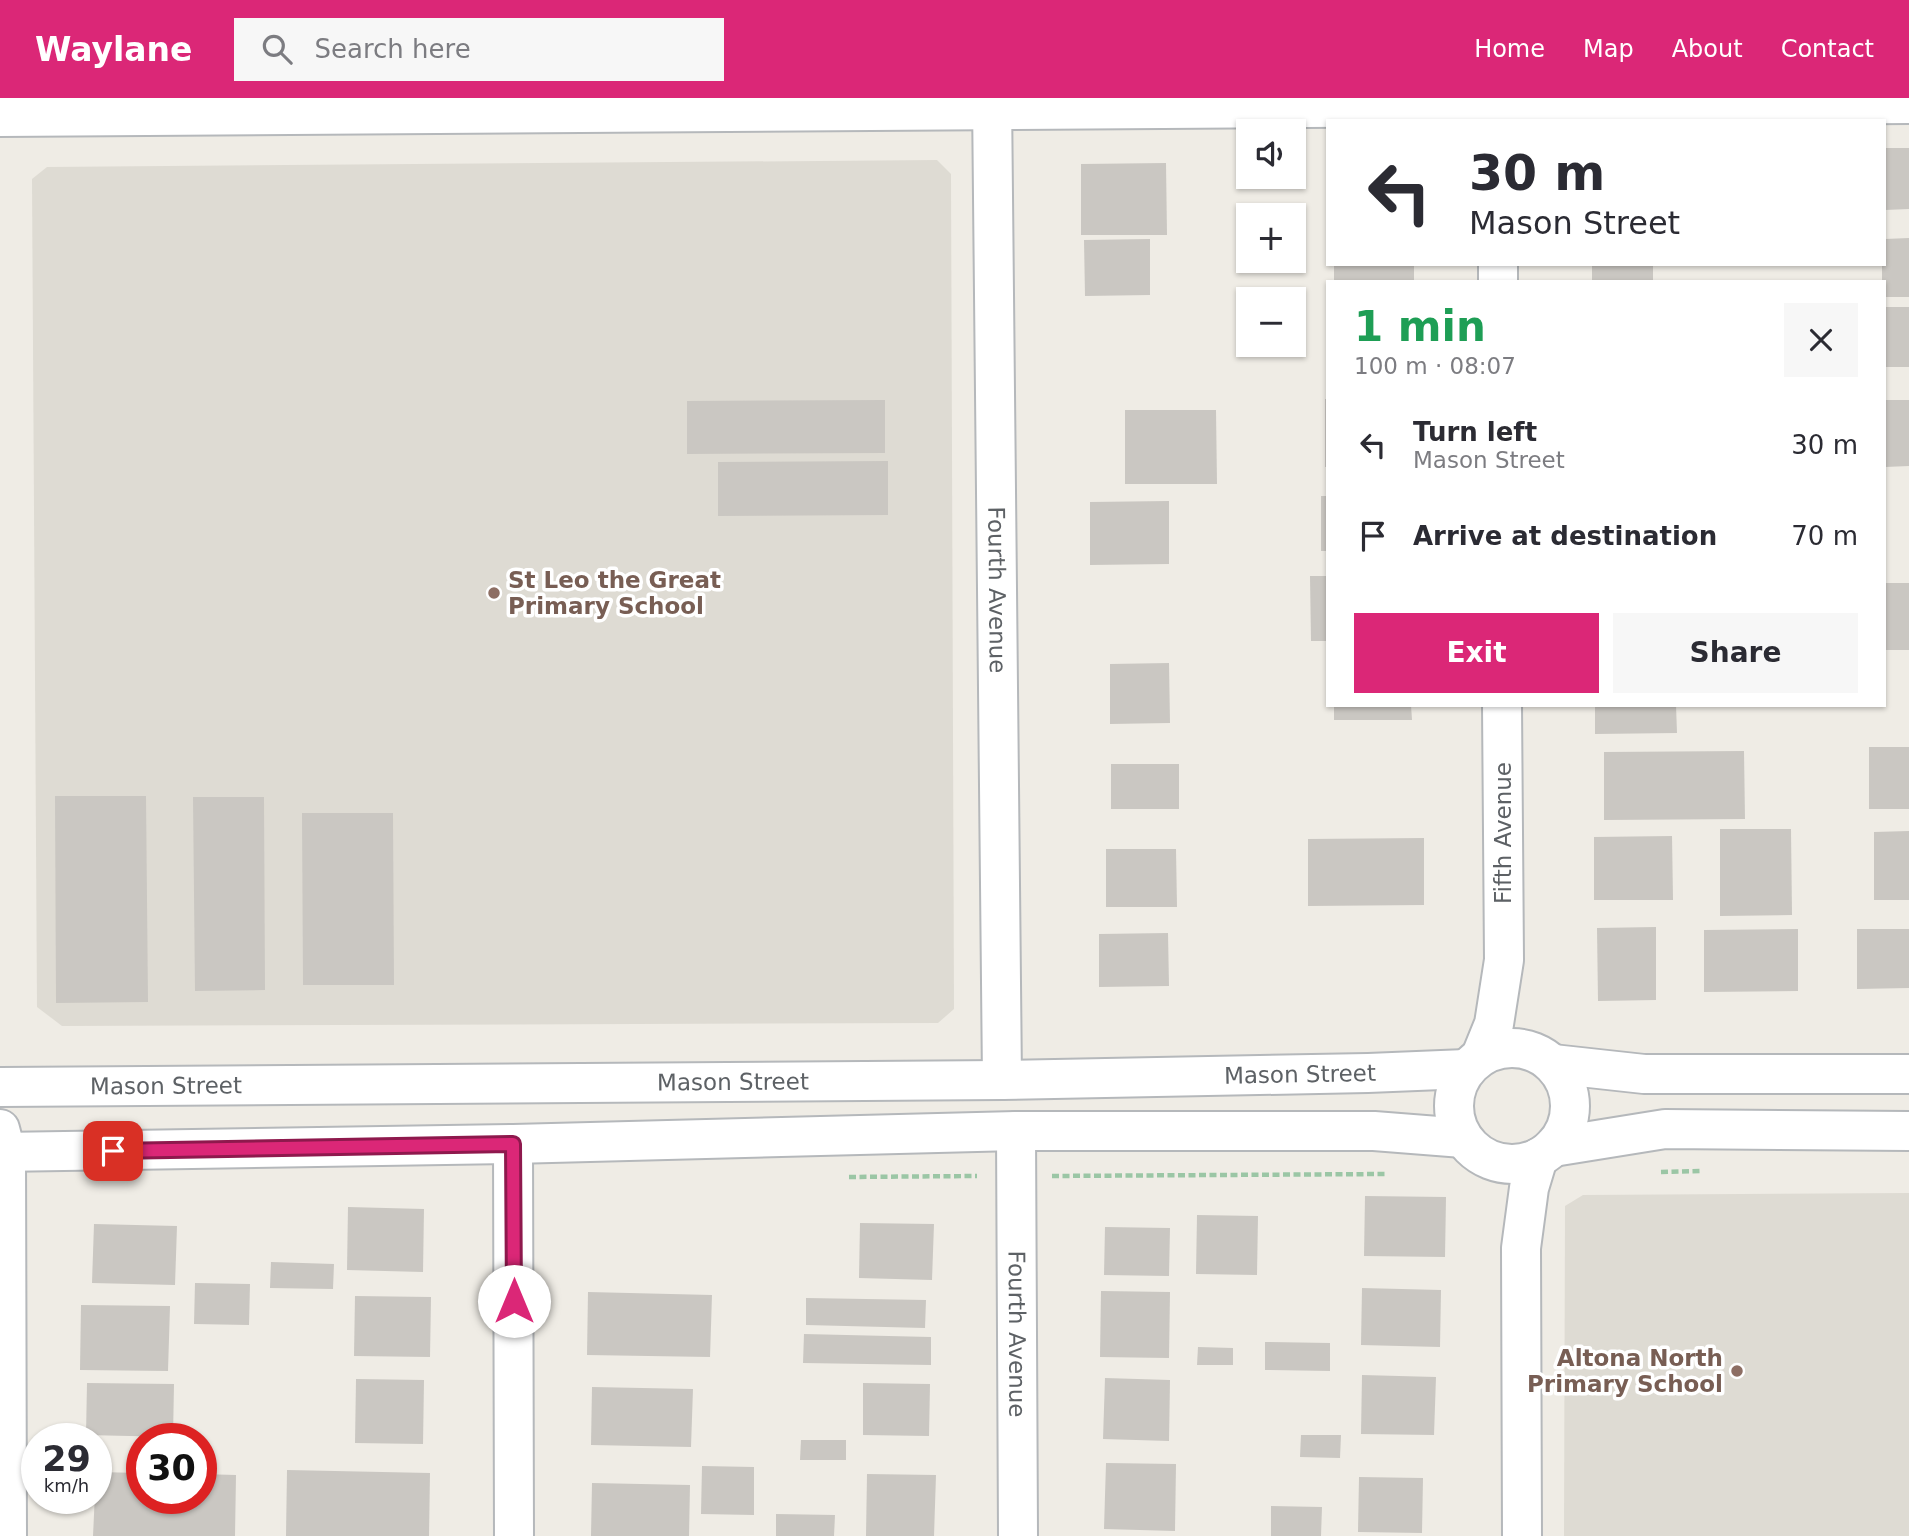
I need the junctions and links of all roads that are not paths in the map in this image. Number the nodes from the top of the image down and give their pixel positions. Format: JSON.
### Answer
{"nodes":[{"id":1,"x":992,"y":104,"type":"edge"},
{"id":2,"x":1909,"y":104,"type":"edge"},
{"id":3,"x":489,"y":106,"type":"edge"},
{"id":4,"x":1497,"y":108,"type":"edge"},
{"id":5,"x":0,"y":117,"type":"edge"},
{"id":6,"x":1502,"y":707,"type":"edge"},
{"id":7,"x":1504,"y":960,"type":"junction"},
{"id":8,"x":1545,"y":1058,"type":"junction"},
{"id":9,"x":1474,"y":1063,"type":"junction"},
{"id":10,"x":1909,"y":1074,"type":"edge"},
{"id":11,"x":1002,"y":1080,"type":"junction"},
{"id":12,"x":0,"y":1087,"type":"edge"},
{"id":13,"x":1016,"y":1130,"type":"junction"},
{"id":14,"x":1909,"y":1131,"type":"edge"},
{"id":15,"x":2,"y":1144,"type":"edge"},
{"id":16,"x":513,"y":1144,"type":"junction"},
{"id":17,"x":1475,"y":1148,"type":"junction"},
{"id":18,"x":1546,"y":1152,"type":"junction"},
{"id":19,"x":1521,"y":1248,"type":"junction"},
{"id":20,"x":7,"y":1536,"type":"edge"},
{"id":21,"x":514,"y":1536,"type":"edge"},
{"id":22,"x":1018,"y":1536,"type":"edge"},
{"id":23,"x":1522,"y":1536,"type":"edge"}],
"edges":[{"from":1,"to":3,"type":"street"},
{"from":1,"to":4,"type":"street"},
{"from":1,"to":11,"type":"street","name":"Fourth Avenue"},
{"from":2,"to":4,"type":"street"},
{"from":3,"to":5,"type":"street"},
{"from":6,"to":7,"type":"street","name":"Fifth Avenue"},
{"from":7,"to":8,"type":"street","name":"Fifth Avenue"},
{"from":7,"to":9,"type":"street","name":"Fifth Avenue"},
{"from":8,"to":9,"type":"street"},
{"from":8,"to":10,"type":"street"},
{"from":8,"to":18,"type":"street"},
{"from":9,"to":11,"type":"street","name":"Mason Street"},
{"from":9,"to":17,"type":"street"},
{"from":11,"to":12,"type":"street","name":"Mason Street"},
{"from":13,"to":16,"type":"street"},
{"from":13,"to":17,"type":"street"},
{"from":13,"to":22,"type":"street","name":"Fourth Avenue"},
{"from":14,"to":18,"type":"street"},
{"from":15,"to":16,"type":"street"},
{"from":15,"to":20,"type":"street"},
{"from":16,"to":21,"type":"street"},
{"from":17,"to":18,"type":"street"},
{"from":17,"to":19,"type":"street"},
{"from":18,"to":19,"type":"street"},
{"from":19,"to":23,"type":"street"}]}
